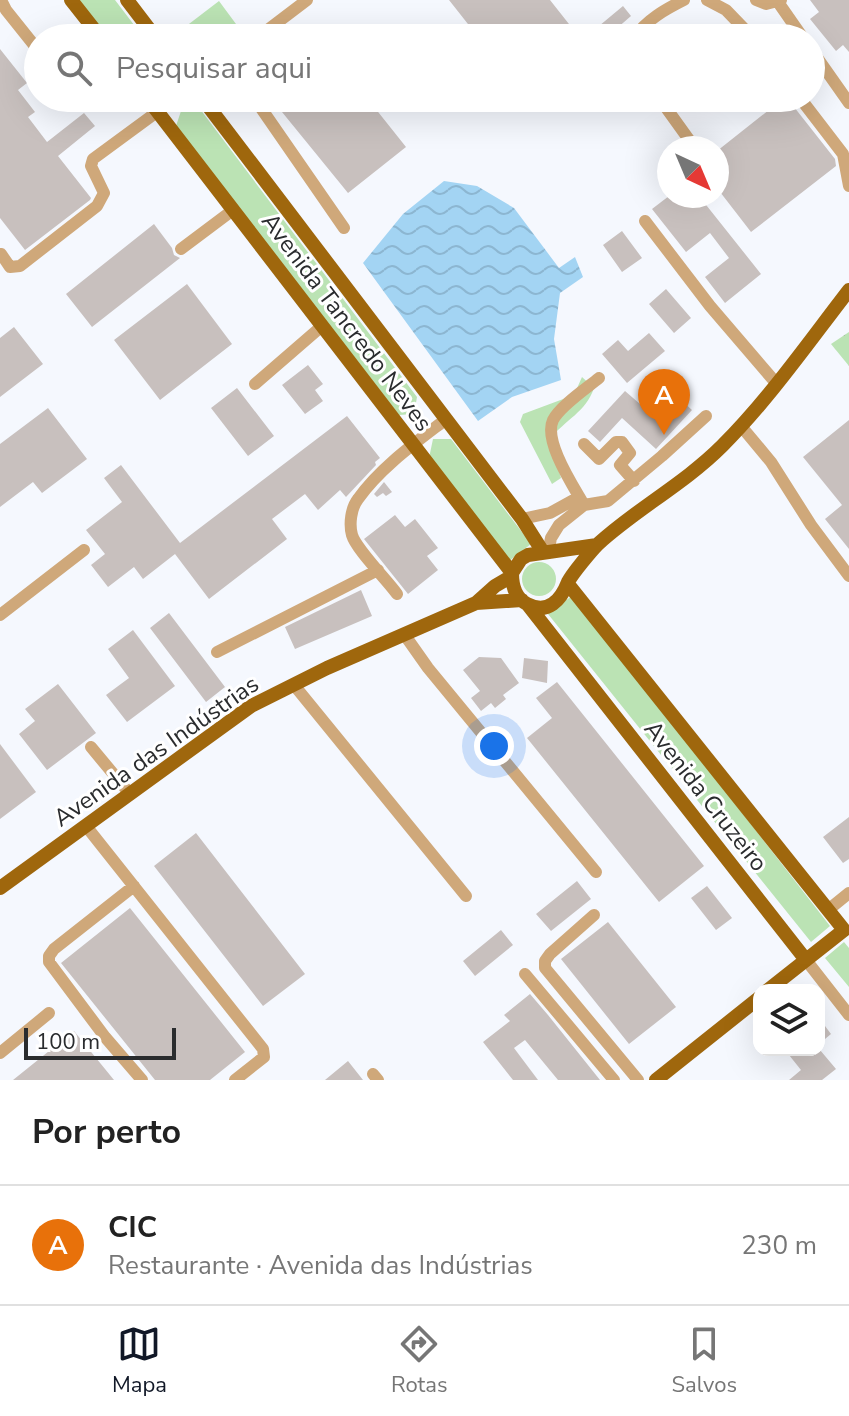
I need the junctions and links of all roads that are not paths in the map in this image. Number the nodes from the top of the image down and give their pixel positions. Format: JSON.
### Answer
{"nodes":[{"id":1,"x":1,"y":0,"type":"edge"},
{"id":2,"x":71,"y":0,"type":"edge"},
{"id":3,"x":127,"y":0,"type":"edge"},
{"id":4,"x":307,"y":0,"type":"edge"},
{"id":5,"x":684,"y":0,"type":"edge"},
{"id":6,"x":707,"y":0,"type":"edge"},
{"id":7,"x":756,"y":0,"type":"edge"},
{"id":8,"x":780,"y":1,"type":"edge"},
{"id":9,"x":90,"y":24,"type":"edge"},
{"id":10,"x":145,"y":24,"type":"edge"},
{"id":11,"x":275,"y":24,"type":"edge"},
{"id":12,"x":647,"y":24,"type":"edge"},
{"id":13,"x":740,"y":24,"type":"edge"},
{"id":14,"x":794,"y":24,"type":"edge"},
{"id":15,"x":24,"y":32,"type":"edge"},
{"id":16,"x":825,"y":69,"type":"edge"},
{"id":17,"x":849,"y":103,"type":"edge"},
{"id":18,"x":158,"y":112,"type":"joint"},
{"id":19,"x":213,"y":112,"type":"edge"},
{"id":20,"x":264,"y":112,"type":"edge"},
{"id":21,"x":669,"y":112,"type":"edge"},
{"id":22,"x":811,"y":112,"type":"edge"},
{"id":23,"x":686,"y":136,"type":"edge"},
{"id":24,"x":849,"y":186,"type":"edge"},
{"id":25,"x":233,"y":210,"type":"junction"},
{"id":26,"x":645,"y":221,"type":"dead end"},
{"id":27,"x":344,"y":228,"type":"dead end"},
{"id":28,"x":181,"y":249,"type":"dead end"},
{"id":29,"x":1,"y":254,"type":"edge"},
{"id":30,"x":849,"y":290,"type":"edge"},
{"id":31,"x":322,"y":326,"type":"junction"},
{"id":32,"x":599,"y":378,"type":"dead end"},
{"id":33,"x":776,"y":383,"type":"junction"},
{"id":34,"x":255,"y":384,"type":"dead end"},
{"id":35,"x":706,"y":416,"type":"dead end"},
{"id":36,"x":445,"y":420,"type":"junction"},
{"id":37,"x":741,"y":426,"type":"junction"},
{"id":38,"x":584,"y":444,"type":"dead end"},
{"id":39,"x":413,"y":445,"type":"junction"},
{"id":40,"x":599,"y":459,"type":"junction"},
{"id":41,"x":620,"y":465,"type":"junction"},
{"id":42,"x":634,"y":481,"type":"junction"},
{"id":43,"x":582,"y":501,"type":"junction"},
{"id":44,"x":522,"y":519,"type":"junction"},
{"id":45,"x":597,"y":545,"type":"junction"},
{"id":46,"x":84,"y":550,"type":"dead end"},
{"id":47,"x":547,"y":553,"type":"junction"},
{"id":48,"x":378,"y":570,"type":"junction"},
{"id":49,"x":512,"y":575,"type":"junction"},
{"id":50,"x":849,"y":576,"type":"edge"},
{"id":51,"x":568,"y":582,"type":"junction"},
{"id":52,"x":397,"y":594,"type":"dead end"},
{"id":53,"x":476,"y":603,"type":"junction"},
{"id":54,"x":525,"y":603,"type":"junction"},
{"id":55,"x":0,"y":615,"type":"edge"},
{"id":56,"x":404,"y":634,"type":"junction"},
{"id":57,"x":217,"y":652,"type":"dead end"},
{"id":58,"x":294,"y":685,"type":"junction"},
{"id":59,"x":91,"y":747,"type":"dead end"},
{"id":60,"x":130,"y":794,"type":"junction"},
{"id":61,"x":86,"y":826,"type":"junction"},
{"id":62,"x":596,"y":872,"type":"dead end"},
{"id":63,"x":134,"y":886,"type":"junction"},
{"id":64,"x":0,"y":888,"type":"edge"},
{"id":65,"x":849,"y":893,"type":"edge"},
{"id":66,"x":466,"y":896,"type":"dead end"},
{"id":67,"x":828,"y":910,"type":"junction"},
{"id":68,"x":594,"y":915,"type":"dead end"},
{"id":69,"x":846,"y":934,"type":"edge"},
{"id":70,"x":806,"y":960,"type":"junction"},
{"id":71,"x":525,"y":974,"type":"dead end"},
{"id":72,"x":776,"y":984,"type":"edge"},
{"id":73,"x":753,"y":1003,"type":"edge"},
{"id":74,"x":49,"y":1013,"type":"dead end"},
{"id":75,"x":849,"y":1015,"type":"edge"},
{"id":76,"x":0,"y":1053,"type":"edge"},
{"id":77,"x":142,"y":1080,"type":"edge"},
{"id":78,"x":235,"y":1080,"type":"edge"},
{"id":79,"x":614,"y":1080,"type":"edge"},
{"id":80,"x":638,"y":1080,"type":"edge"},
{"id":81,"x":656,"y":1080,"type":"edge"}],
"edges":[{"from":1,"to":15,"type":"street"},
{"from":2,"to":9,"type":"main road"},
{"from":3,"to":10,"type":"main road"},
{"from":4,"to":11,"type":"street"},
{"from":5,"to":12,"type":"street"},
{"from":6,"to":13,"type":"street"},
{"from":7,"to":8,"type":"street"},
{"from":8,"to":14,"type":"street"},
{"from":16,"to":17,"type":"street"},
{"from":18,"to":25,"type":"main road","name":"Avenida Tancredo Neves"},
{"from":18,"to":29,"type":"street"},
{"from":19,"to":36,"type":"main road","name":"Avenida Tancredo Neves"},
{"from":20,"to":27,"type":"street"},
{"from":21,"to":23,"type":"street"},
{"from":22,"to":24,"type":"street"},
{"from":25,"to":28,"type":"street"},
{"from":25,"to":31,"type":"main road","name":"Avenida Tancredo Neves"},
{"from":26,"to":33,"type":"street"},
{"from":30,"to":33,"type":"main road"},
{"from":31,"to":34,"type":"street"},
{"from":31,"to":39,"type":"main road","name":"Avenida Tancredo Neves"},
{"from":32,"to":43,"type":"street"},
{"from":33,"to":37,"type":"main road"},
{"from":35,"to":42,"type":"street"},
{"from":36,"to":39,"type":"street"},
{"from":36,"to":44,"type":"main road","name":"Avenida Tancredo Neves"},
{"from":37,"to":45,"type":"main road"},
{"from":37,"to":50,"type":"street"},
{"from":38,"to":40,"type":"street"},
{"from":39,"to":48,"type":"street"},
{"from":39,"to":49,"type":"main road","name":"Avenida Tancredo Neves"},
{"from":40,"to":41,"type":"street"},
{"from":40,"to":41,"type":"street"},
{"from":41,"to":42,"type":"street"},
{"from":42,"to":43,"type":"street"},
{"from":43,"to":44,"type":"street"},
{"from":43,"to":47,"type":"street"},
{"from":44,"to":47,"type":"main road","name":"Avenida Tancredo Neves"},
{"from":45,"to":47,"type":"main road"},
{"from":45,"to":51,"type":"main road"},
{"from":46,"to":55,"type":"street"},
{"from":47,"to":49,"type":"main road"},
{"from":47,"to":51,"type":"main road"},
{"from":48,"to":52,"type":"street"},
{"from":48,"to":57,"type":"street"},
{"from":49,"to":53,"type":"main road"},
{"from":49,"to":54,"type":"main road"},
{"from":51,"to":54,"type":"main road"},
{"from":51,"to":67,"type":"main road","name":"Avenida Cruzeiro"},
{"from":53,"to":54,"type":"main road"},
{"from":53,"to":56,"type":"main road","name":"Avenida das Indústrias"},
{"from":54,"to":70,"type":"main road","name":"Avenida Cruzeiro"},
{"from":56,"to":58,"type":"main road","name":"Avenida das Indústrias"},
{"from":56,"to":62,"type":"street"},
{"from":58,"to":60,"type":"main road","name":"Avenida das Indústrias"},
{"from":58,"to":66,"type":"street"},
{"from":59,"to":60,"type":"street"},
{"from":60,"to":61,"type":"main road","name":"Avenida das Indústrias"},
{"from":61,"to":63,"type":"street"},
{"from":61,"to":64,"type":"main road","name":"Avenida das Indústrias"},
{"from":63,"to":77,"type":"street"},
{"from":63,"to":78,"type":"street"},
{"from":65,"to":67,"type":"street"},
{"from":67,"to":69,"type":"main road","name":"Avenida Cruzeiro"},
{"from":68,"to":80,"type":"street"},
{"from":69,"to":70,"type":"main road"},
{"from":70,"to":72,"type":"main road"},
{"from":70,"to":75,"type":"street","name":"Avenida Cruzeiro"},
{"from":71,"to":79,"type":"street"},
{"from":73,"to":81,"type":"main road"},
{"from":74,"to":76,"type":"street"}]}
